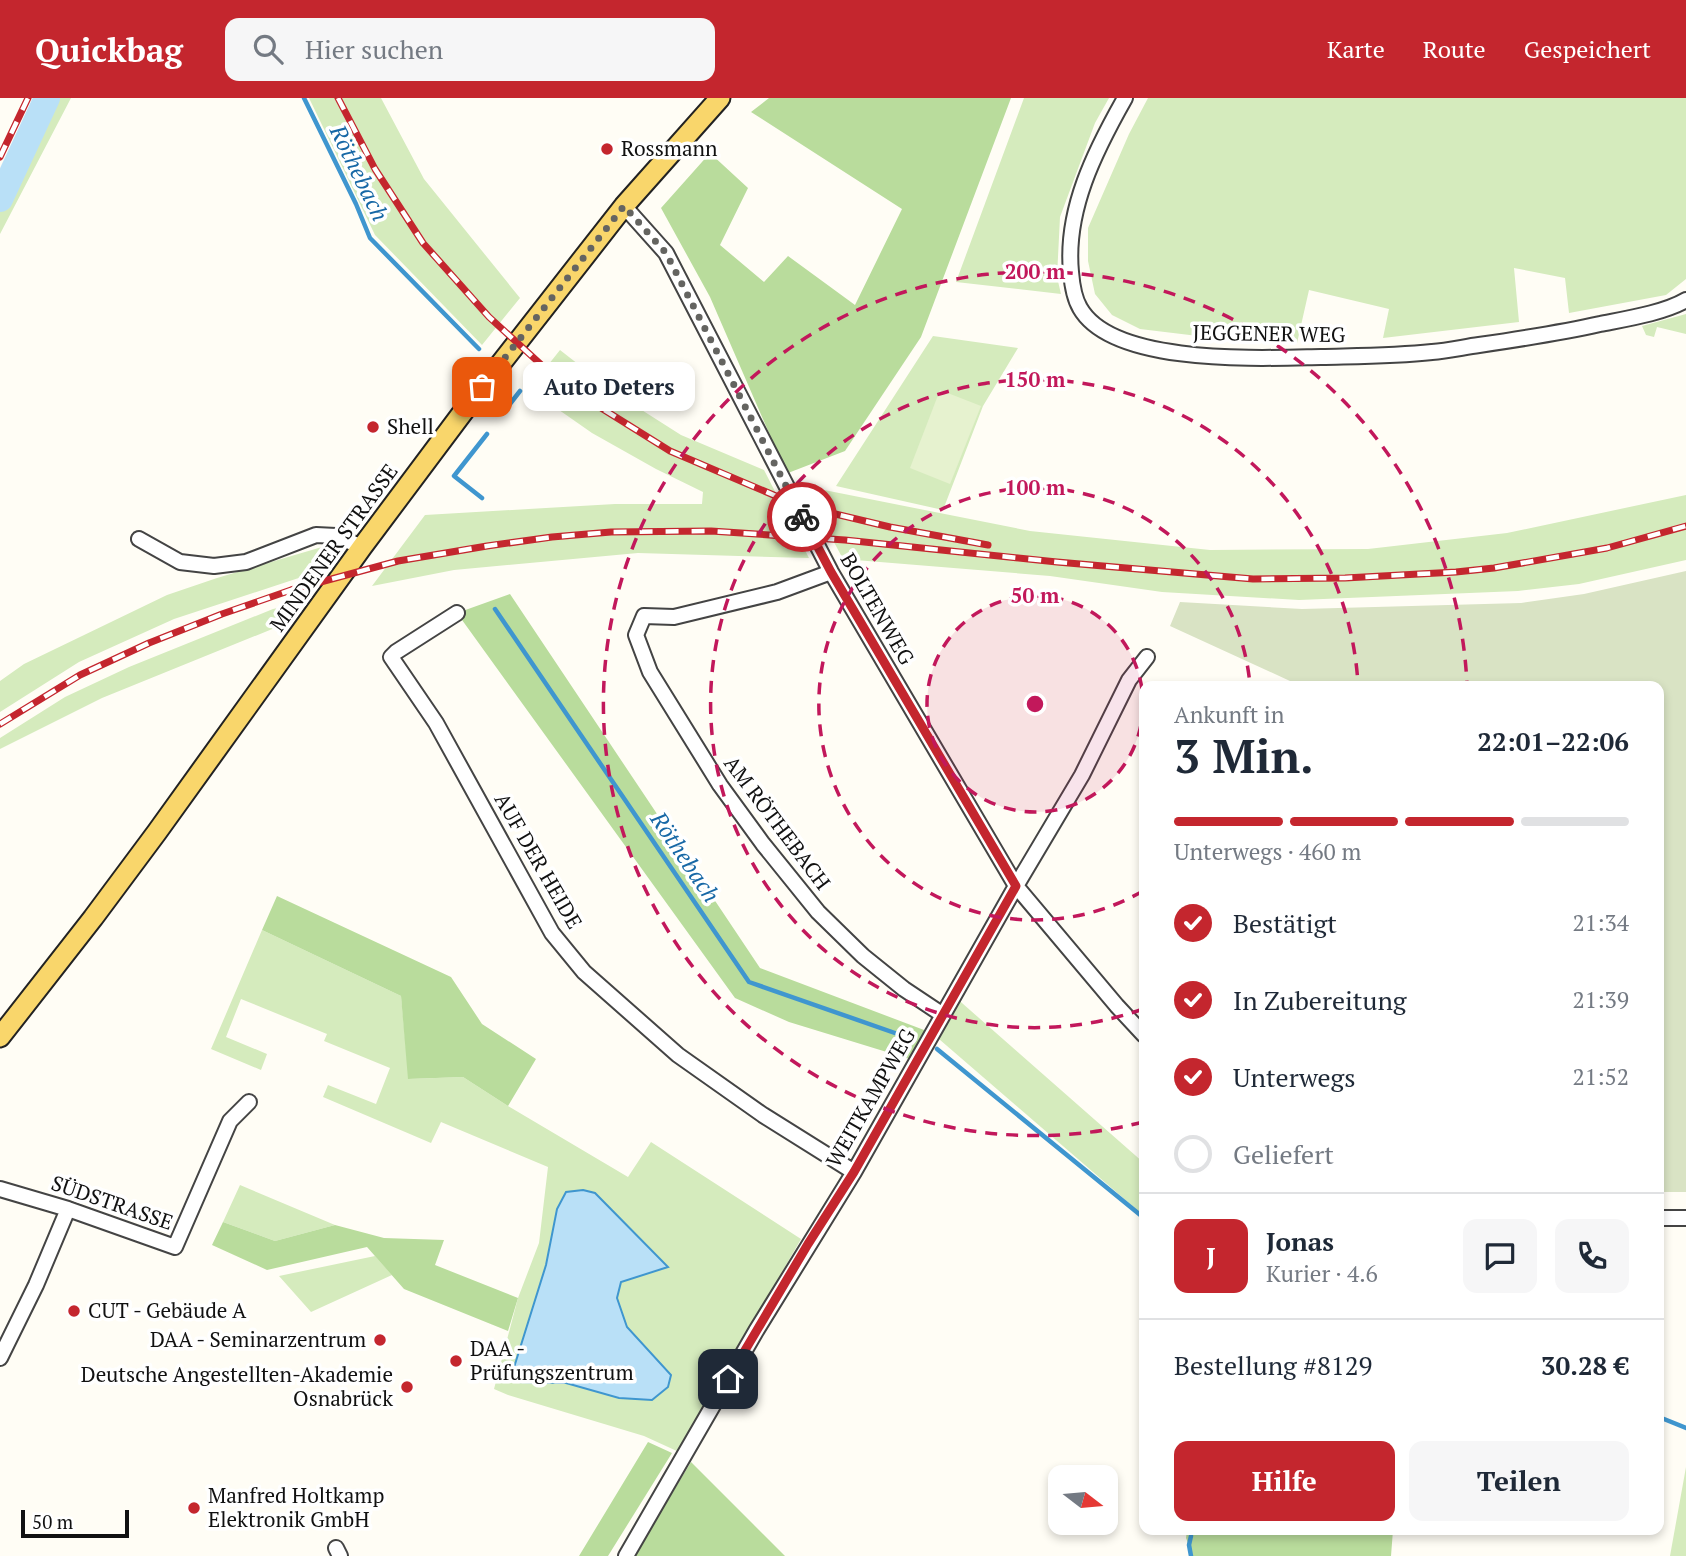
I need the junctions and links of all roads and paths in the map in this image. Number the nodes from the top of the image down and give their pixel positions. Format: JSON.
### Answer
{"nodes":[{"id":1,"x":720,"y":98,"type":"edge"},
{"id":2,"x":1125,"y":98,"type":"edge"},
{"id":3,"x":624,"y":206,"type":"junction"},
{"id":4,"x":1686,"y":300,"type":"edge"},
{"id":5,"x":139,"y":539,"type":"dead end"},
{"id":6,"x":362,"y":547,"type":"junction"},
{"id":7,"x":831,"y":572,"type":"junction"},
{"id":8,"x":457,"y":613,"type":"dead end"},
{"id":9,"x":1147,"y":657,"type":"dead end"},
{"id":10,"x":1016,"y":886,"type":"junction"},
{"id":11,"x":943,"y":1015,"type":"junction"},
{"id":12,"x":1139,"y":1030,"type":"edge"},
{"id":13,"x":0,"y":1037,"type":"edge"},
{"id":14,"x":248,"y":1102,"type":"dead end"},
{"id":15,"x":854,"y":1172,"type":"junction"},
{"id":16,"x":0,"y":1189,"type":"edge"},
{"id":17,"x":68,"y":1209,"type":"junction"},
{"id":18,"x":1664,"y":1218,"type":"edge"},
{"id":19,"x":1686,"y":1218,"type":"edge"},
{"id":20,"x":0,"y":1358,"type":"edge"},
{"id":21,"x":626,"y":1556,"type":"edge"}],
"edges":[{"from":1,"to":3,"type":"main road","name":"MINDENER STRASSE"},
{"from":2,"to":4,"type":"street","name":"JEGGENER WEG"},
{"from":3,"to":6,"type":"main road","name":"MINDENER STRASSE"},
{"from":3,"to":7,"type":"street","name":"BOLTENWEG"},
{"from":5,"to":6,"type":"street"},
{"from":6,"to":13,"type":"main road","name":"MINDENER STRASSE"},
{"from":7,"to":10,"type":"street","name":"BOLTENWEG"},
{"from":7,"to":11,"type":"street","name":"AM RÖTHEBACH"},
{"from":8,"to":15,"type":"street","name":"AUF DER HEIDE"},
{"from":9,"to":10,"type":"street","name":"WEITKAMPWEG"},
{"from":10,"to":11,"type":"street","name":"WEITKAMPWEG"},
{"from":10,"to":12,"type":"street","name":"BOLTENWEG"},
{"from":11,"to":15,"type":"street","name":"WEITKAMPWEG"},
{"from":14,"to":17,"type":"street","name":"SÜDSTRASSE"},
{"from":15,"to":21,"type":"street","name":"WEITKAMPWEG"},
{"from":16,"to":17,"type":"street","name":"SÜDSTRASSE"},
{"from":17,"to":20,"type":"street"},
{"from":18,"to":19,"type":"street"}]}
